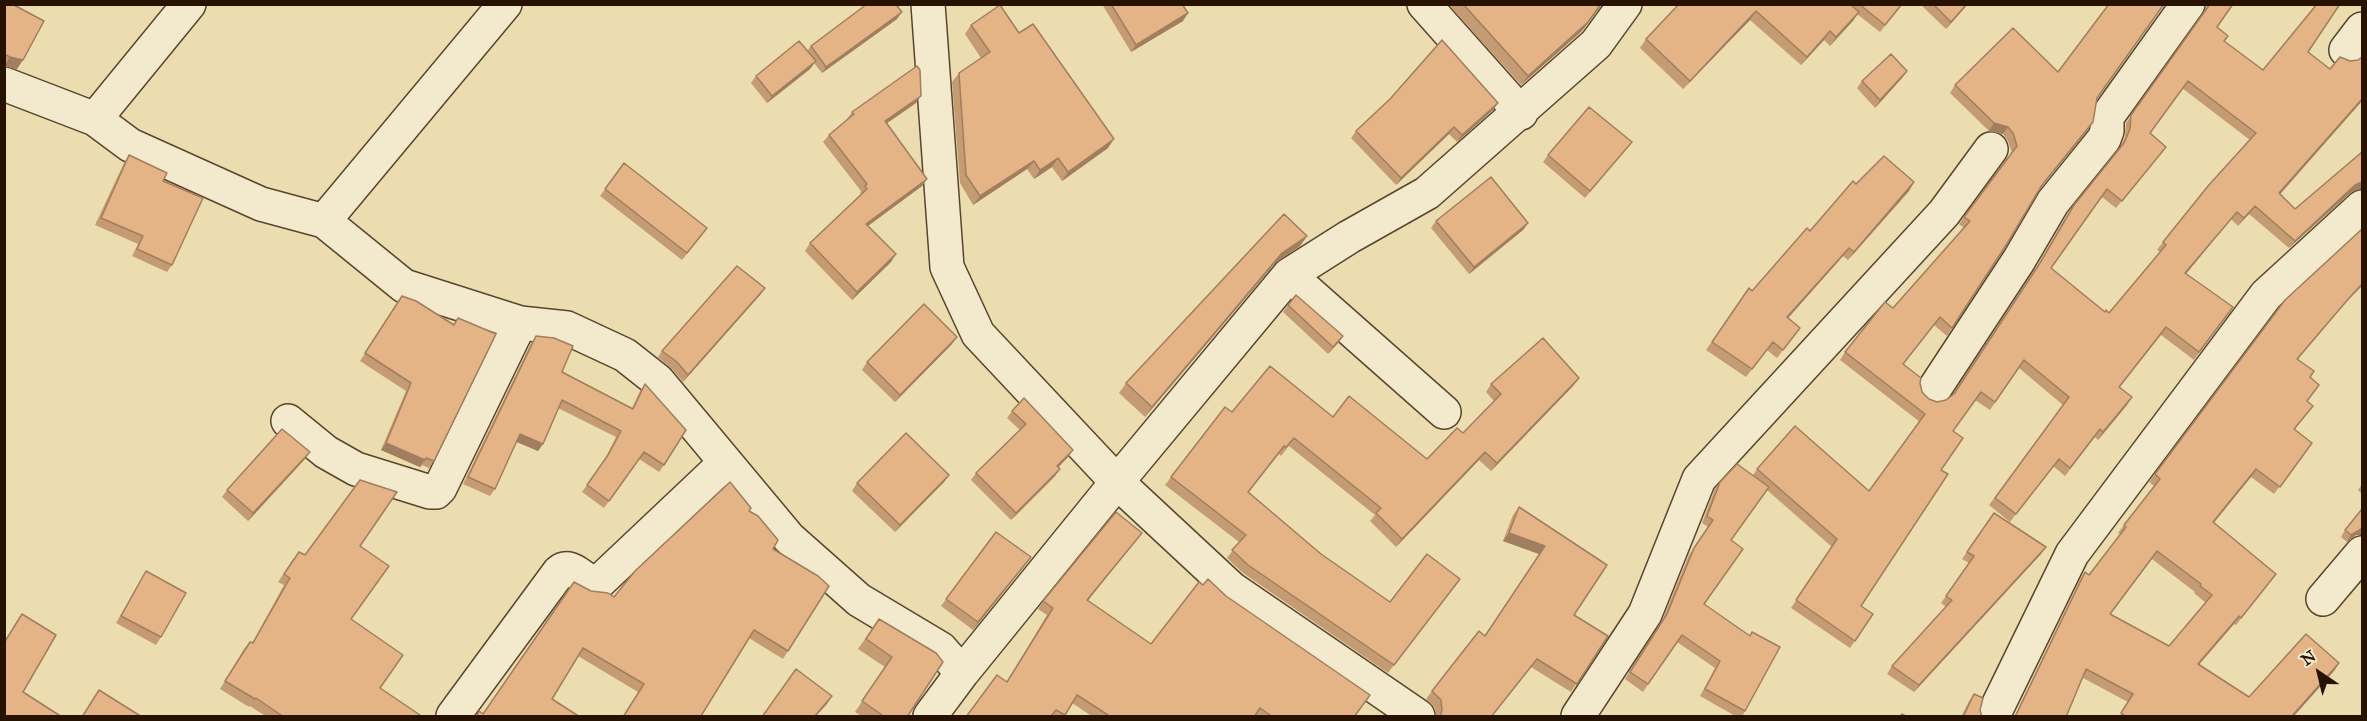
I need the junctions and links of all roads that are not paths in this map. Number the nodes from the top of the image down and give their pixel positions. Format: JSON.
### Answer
{"nodes":[{"id":1,"x":189,"y":4,"type":"edge"},
{"id":2,"x":505,"y":4,"type":"edge"},
{"id":3,"x":928,"y":4,"type":"edge"},
{"id":4,"x":1424,"y":4,"type":"edge"},
{"id":5,"x":1624,"y":4,"type":"edge"},
{"id":6,"x":2187,"y":4,"type":"edge"},
{"id":7,"x":4,"y":84,"type":"edge"},
{"id":8,"x":1521,"y":113,"type":"junction"},
{"id":9,"x":95,"y":119,"type":"junction"},
{"id":10,"x":1991,"y":150,"type":"dead end"},
{"id":11,"x":2362,"y":207,"type":"edge"},
{"id":12,"x":324,"y":221,"type":"junction"},
{"id":13,"x":1289,"y":275,"type":"junction"},
{"id":14,"x":520,"y":323,"type":"junction"},
{"id":15,"x":1932,"y":391,"type":"dead end"},
{"id":16,"x":1444,"y":412,"type":"dead end"},
{"id":17,"x":288,"y":421,"type":"dead end"},
{"id":18,"x":725,"y":463,"type":"junction"},
{"id":19,"x":1117,"y":482,"type":"junction"},
{"id":20,"x":2362,"y":553,"type":"edge"},
{"id":21,"x":2323,"y":599,"type":"dead end"},
{"id":22,"x":962,"y":673,"type":"junction"},
{"id":23,"x":1376,"y":706,"type":"edge"},
{"id":24,"x":453,"y":716,"type":"edge"},
{"id":25,"x":930,"y":717,"type":"edge"},
{"id":26,"x":1418,"y":717,"type":"edge"},
{"id":27,"x":1578,"y":717,"type":"edge"},
{"id":28,"x":1993,"y":717,"type":"edge"}],
"edges":[{"from":1,"to":9,"type":"street"},
{"from":2,"to":12,"type":"street"},
{"from":3,"to":19,"type":"street"},
{"from":4,"to":8,"type":"street"},
{"from":5,"to":8,"type":"street"},
{"from":6,"to":15,"type":"street"},
{"from":7,"to":9,"type":"street"},
{"from":8,"to":13,"type":"street"},
{"from":9,"to":12,"type":"street"},
{"from":10,"to":27,"type":"street"},
{"from":11,"to":28,"type":"street"},
{"from":12,"to":14,"type":"street"},
{"from":13,"to":16,"type":"street"},
{"from":13,"to":19,"type":"street"},
{"from":14,"to":17,"type":"street"},
{"from":14,"to":18,"type":"street"},
{"from":18,"to":22,"type":"street"},
{"from":18,"to":24,"type":"street"},
{"from":19,"to":22,"type":"street"},
{"from":19,"to":23,"type":"street"},
{"from":20,"to":21,"type":"street"},
{"from":22,"to":25,"type":"street"},
{"from":23,"to":26,"type":"street"}]}
